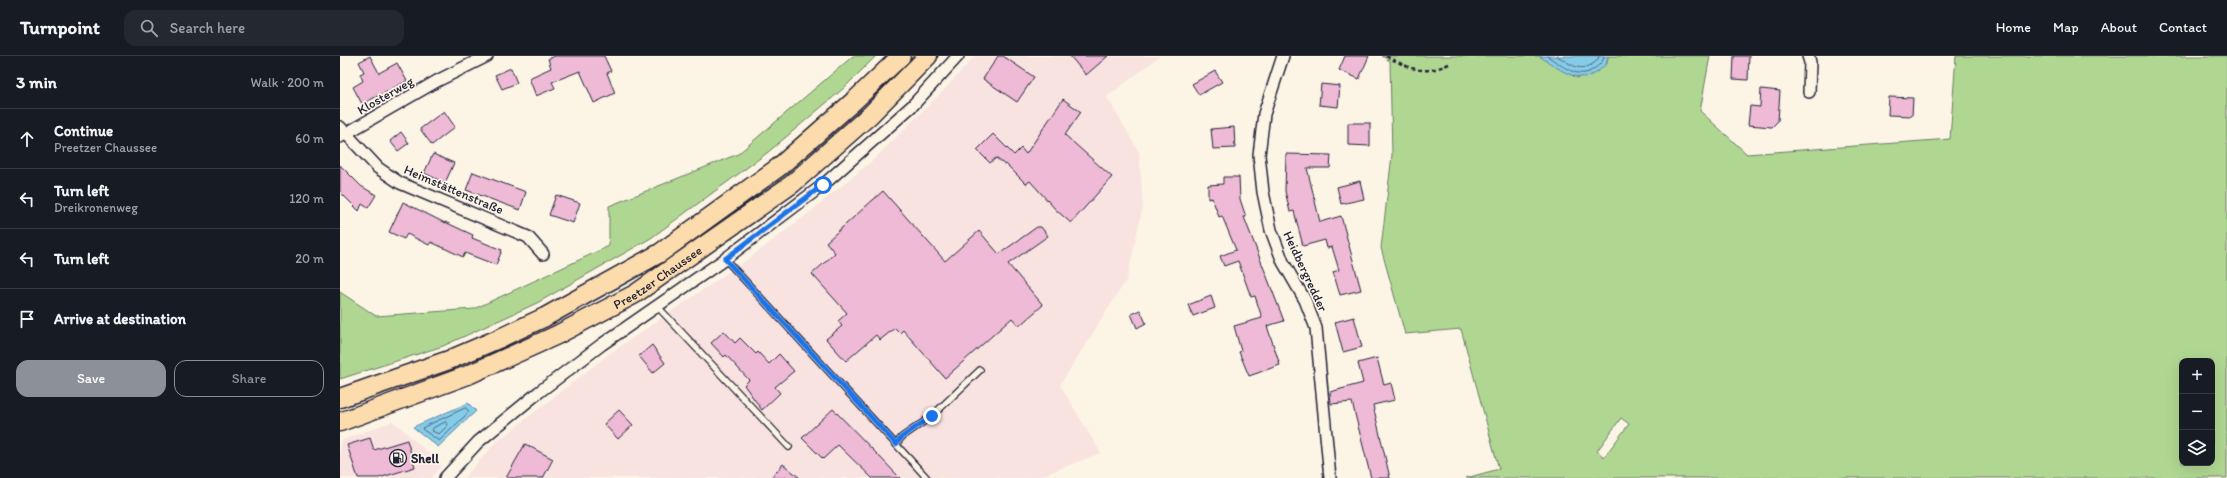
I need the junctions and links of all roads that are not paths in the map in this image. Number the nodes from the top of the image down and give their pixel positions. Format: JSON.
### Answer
{"nodes":[{"id":1,"x":487,"y":56,"type":"edge"},
{"id":2,"x":901,"y":56,"type":"edge"},
{"id":3,"x":928,"y":56,"type":"edge"},
{"id":4,"x":958,"y":56,"type":"edge"},
{"id":5,"x":1283,"y":56,"type":"edge"},
{"id":6,"x":1808,"y":56,"type":"edge"},
{"id":7,"x":1809,"y":92,"type":"dead end"},
{"id":8,"x":342,"y":133,"type":"edge"},
{"id":9,"x":543,"y":254,"type":"dead end"},
{"id":10,"x":725,"y":259,"type":"junction"},
{"id":11,"x":657,"y":306,"type":"junction"},
{"id":12,"x":980,"y":370,"type":"dead end"},
{"id":13,"x":340,"y":398,"type":"edge"},
{"id":14,"x":340,"y":422,"type":"edge"},
{"id":15,"x":896,"y":444,"type":"junction"},
{"id":16,"x":789,"y":448,"type":"dead end"},
{"id":17,"x":445,"y":478,"type":"edge"},
{"id":18,"x":927,"y":478,"type":"edge"},
{"id":19,"x":1330,"y":478,"type":"edge"}],
"edges":[{"from":1,"to":8,"type":"street","name":"Klosterweg"},
{"from":2,"to":13,"type":"highway","name":"Preetzer Chaussee"},
{"from":3,"to":14,"type":"highway","name":"Preetzer Chaussee"},
{"from":4,"to":10,"type":"street","name":"Preetzer Chaussee"},
{"from":5,"to":19,"type":"street","name":"Heidbergredder"},
{"from":6,"to":7,"type":"street"},
{"from":8,"to":9,"type":"street","name":"Heimstättenstraße"},
{"from":10,"to":11,"type":"street","name":"Preetzer Chaussee"},
{"from":10,"to":15,"type":"lane"},
{"from":11,"to":16,"type":"lane"},
{"from":11,"to":17,"type":"street","name":"Preetzer Chaussee"},
{"from":12,"to":15,"type":"lane"},
{"from":15,"to":18,"type":"lane"}]}
